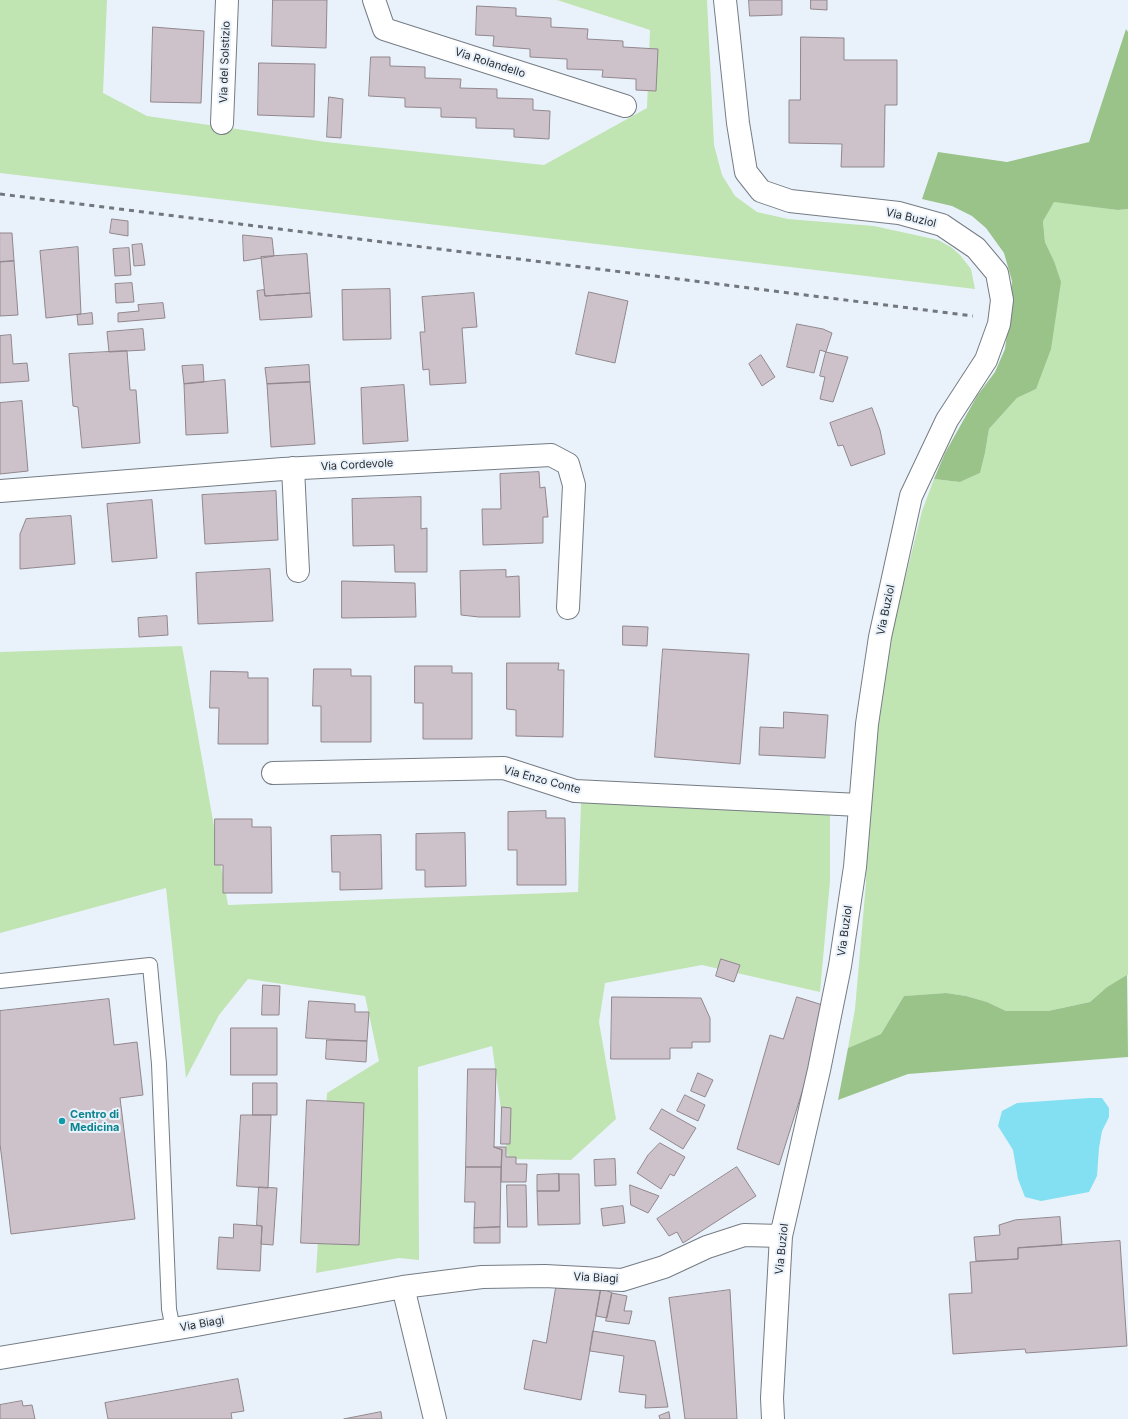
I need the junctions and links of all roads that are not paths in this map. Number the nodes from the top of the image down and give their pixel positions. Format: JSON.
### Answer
{"nodes":[{"id":1,"x":227,"y":0,"type":"edge"},
{"id":2,"x":374,"y":0,"type":"edge"},
{"id":3,"x":725,"y":0,"type":"edge"},
{"id":4,"x":625,"y":106,"type":"dead end"},
{"id":5,"x":222,"y":123,"type":"dead end"},
{"id":6,"x":293,"y":468,"type":"junction"},
{"id":7,"x":0,"y":491,"type":"edge"},
{"id":8,"x":298,"y":571,"type":"dead end"},
{"id":9,"x":568,"y":608,"type":"dead end"},
{"id":10,"x":273,"y":773,"type":"dead end"},
{"id":11,"x":859,"y":805,"type":"junction"},
{"id":12,"x":0,"y":981,"type":"edge"},
{"id":13,"x":781,"y":1236,"type":"junction"},
{"id":14,"x":403,"y":1287,"type":"junction"},
{"id":15,"x":173,"y":1329,"type":"junction"},
{"id":16,"x":0,"y":1358,"type":"edge"},
{"id":17,"x":435,"y":1419,"type":"edge"},
{"id":18,"x":773,"y":1419,"type":"edge"}],
"edges":[{"from":1,"to":5,"type":"street","name":"Via del Solstizio"},
{"from":2,"to":4,"type":"street","name":"Via Rolandello"},
{"from":3,"to":11,"type":"street","name":"Via Buziol"},
{"from":6,"to":7,"type":"street","name":"Via Cordevole"},
{"from":6,"to":8,"type":"street"},
{"from":6,"to":9,"type":"street","name":"Via Cordevole"},
{"from":10,"to":11,"type":"street","name":"Via Enzo Conte"},
{"from":11,"to":13,"type":"street","name":"Via Buziol"},
{"from":12,"to":15,"type":"lane"},
{"from":13,"to":14,"type":"street","name":"Via Biagi"},
{"from":13,"to":18,"type":"street","name":"Via Buziol"},
{"from":14,"to":15,"type":"street","name":"Via Biagi"},
{"from":14,"to":17,"type":"street"},
{"from":15,"to":16,"type":"street","name":"Via Biagi"}]}
